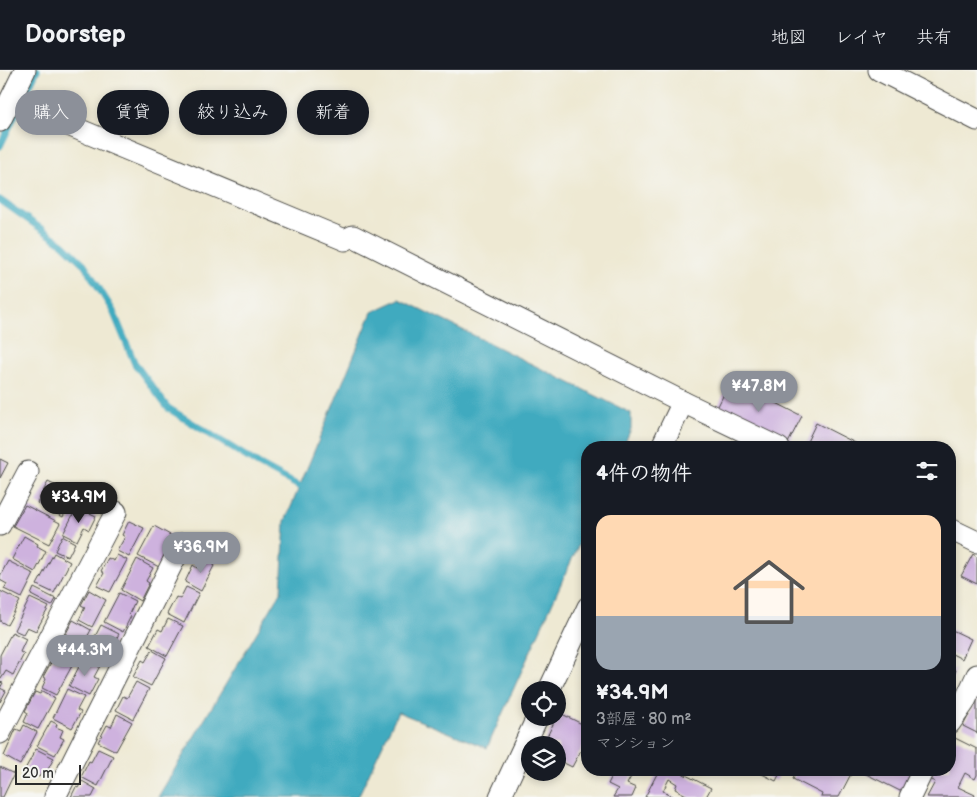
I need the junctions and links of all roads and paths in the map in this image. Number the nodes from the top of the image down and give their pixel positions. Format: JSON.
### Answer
{"nodes":[{"id":1,"x":25,"y":70,"type":"edge"},
{"id":2,"x":879,"y":70,"type":"edge"},
{"id":3,"x":977,"y":120,"type":"edge"},
{"id":4,"x":0,"y":121,"type":"edge"},
{"id":5,"x":87,"y":133,"type":"edge"},
{"id":6,"x":683,"y":402,"type":"junction"},
{"id":7,"x":665,"y":441,"type":"edge"},
{"id":8,"x":764,"y":441,"type":"edge"},
{"id":9,"x":28,"y":472,"type":"dead end"},
{"id":10,"x":116,"y":512,"type":"dead end"},
{"id":11,"x":0,"y":525,"type":"edge"},
{"id":12,"x":956,"y":532,"type":"edge"},
{"id":13,"x":977,"y":542,"type":"edge"},
{"id":14,"x":182,"y":544,"type":"dead end"},
{"id":15,"x":581,"y":623,"type":"edge"},
{"id":16,"x":977,"y":675,"type":"edge"},
{"id":17,"x":554,"y":681,"type":"edge"},
{"id":18,"x":956,"y":714,"type":"edge"},
{"id":19,"x":533,"y":726,"type":"edge"},
{"id":20,"x":0,"y":732,"type":"edge"},
{"id":21,"x":920,"y":776,"type":"edge"},
{"id":22,"x":55,"y":797,"type":"edge"},
{"id":23,"x":500,"y":797,"type":"edge"},
{"id":24,"x":910,"y":797,"type":"edge"}],
"edges":[{"from":1,"to":4,"type":"street"},
{"from":2,"to":3,"type":"street"},
{"from":5,"to":6,"type":"street"},
{"from":6,"to":7,"type":"street"},
{"from":6,"to":8,"type":"street"},
{"from":9,"to":11,"type":"street"},
{"from":10,"to":20,"type":"street"},
{"from":12,"to":13,"type":"street"},
{"from":14,"to":22,"type":"street"},
{"from":15,"to":17,"type":"street"},
{"from":16,"to":18,"type":"street"},
{"from":19,"to":23,"type":"street"},
{"from":21,"to":24,"type":"street"}]}
